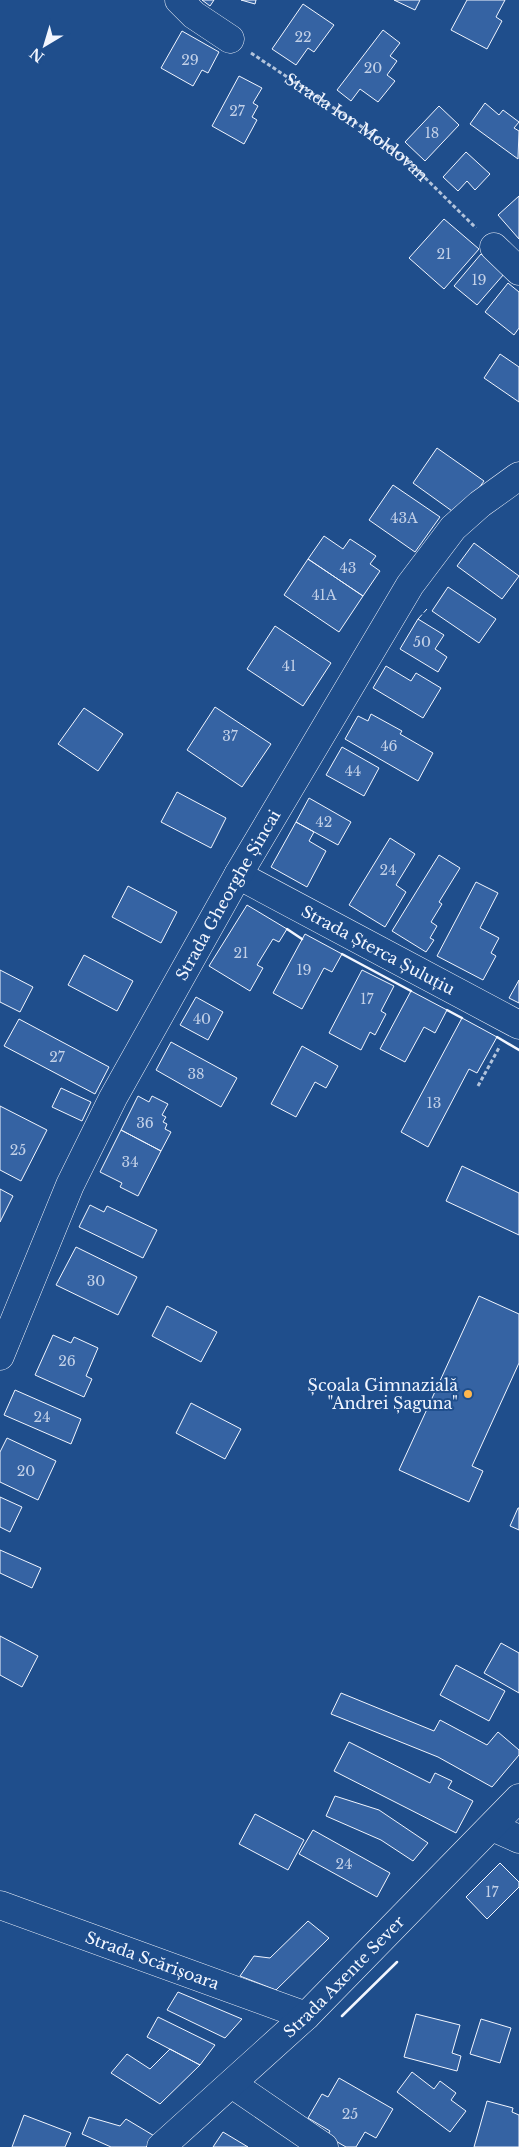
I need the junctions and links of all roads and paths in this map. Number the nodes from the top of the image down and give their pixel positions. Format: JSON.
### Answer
{"nodes":[{"id":1,"x":178,"y":0,"type":"edge"},
{"id":2,"x":230,"y":38,"type":"joint"},
{"id":3,"x":494,"y":247,"type":"joint"},
{"id":4,"x":519,"y":271,"type":"edge"},
{"id":5,"x":519,"y":476,"type":"edge"},
{"id":6,"x":238,"y":875,"type":"junction"},
{"id":7,"x":516,"y":1023,"type":"edge"},
{"id":8,"x":478,"y":1086,"type":"dead end"},
{"id":9,"x":0,"y":1356,"type":"edge"},
{"id":10,"x":519,"y":1798,"type":"edge"},
{"id":11,"x":492,"y":1827,"type":"junction"},
{"id":12,"x":519,"y":1839,"type":"edge"},
{"id":13,"x":0,"y":1905,"type":"edge"},
{"id":14,"x":306,"y":2016,"type":"junction"},
{"id":15,"x":232,"y":2084,"type":"junction"},
{"id":16,"x":161,"y":2147,"type":"edge"},
{"id":17,"x":324,"y":2147,"type":"edge"}],
"edges":[{"from":1,"to":2,"type":"street"},
{"from":2,"to":3,"type":"path","name":"Strada Ion Moldovan"},
{"from":3,"to":4,"type":"street"},
{"from":5,"to":6,"type":"street","name":"Strada Gheorghe Șincai"},
{"from":6,"to":7,"type":"street","name":"Strada Șterca Șuluțiu"},
{"from":6,"to":9,"type":"street","name":"Strada Gheorghe Șincai"},
{"from":7,"to":8,"type":"path"},
{"from":10,"to":11,"type":"street","name":"Strada Axente Sever"},
{"from":11,"to":12,"type":"street"},
{"from":11,"to":14,"type":"street","name":"Strada Axente Sever"},
{"from":13,"to":14,"type":"street","name":"Strada Scărișoara"},
{"from":14,"to":15,"type":"street","name":"Strada Axente Sever"},
{"from":15,"to":16,"type":"street","name":"Strada Axente Sever"},
{"from":15,"to":17,"type":"street"}]}
